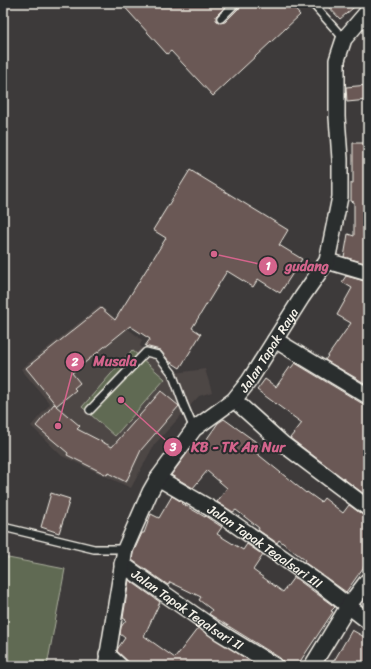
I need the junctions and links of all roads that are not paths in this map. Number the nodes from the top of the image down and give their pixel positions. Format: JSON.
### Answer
{"nodes":[{"id":1,"x":236,"y":3,"type":"edge"},
{"id":2,"x":312,"y":3,"type":"edge"},
{"id":3,"x":368,"y":11,"type":"edge"},
{"id":4,"x":221,"y":18,"type":"dead end"},
{"id":5,"x":344,"y":39,"type":"junction"},
{"id":6,"x":327,"y":261,"type":"junction"},
{"id":7,"x":368,"y":272,"type":"edge"},
{"id":8,"x":275,"y":340,"type":"junction"},
{"id":9,"x":368,"y":396,"type":"edge"},
{"id":10,"x":234,"y":400,"type":"junction"},
{"id":11,"x":90,"y":410,"type":"dead end"},
{"id":12,"x":194,"y":429,"type":"junction"},
{"id":13,"x":158,"y":478,"type":"junction"},
{"id":14,"x":368,"y":508,"type":"edge"},
{"id":15,"x":3,"y":527,"type":"edge"},
{"id":16,"x":125,"y":549,"type":"junction"},
{"id":17,"x":122,"y":564,"type":"junction"},
{"id":18,"x":368,"y":580,"type":"edge"},
{"id":19,"x":349,"y":605,"type":"junction"},
{"id":20,"x":368,"y":621,"type":"edge"},
{"id":21,"x":107,"y":660,"type":"edge"},
{"id":22,"x":120,"y":666,"type":"edge"},
{"id":23,"x":275,"y":666,"type":"edge"},
{"id":24,"x":312,"y":666,"type":"edge"}],
"edges":[{"from":1,"to":4,"type":"lane"},
{"from":2,"to":5,"type":"lane"},
{"from":3,"to":5,"type":"street","name":"Jalan Tapak Raya"},
{"from":5,"to":6,"type":"street","name":"Jalan Tapak Raya"},
{"from":6,"to":7,"type":"street"},
{"from":6,"to":8,"type":"street","name":"Jalan Tapak Raya"},
{"from":8,"to":9,"type":"street"},
{"from":8,"to":10,"type":"street","name":"Jalan Tapak Raya"},
{"from":10,"to":12,"type":"street","name":"Jalan Tapak Raya"},
{"from":10,"to":14,"type":"street"},
{"from":11,"to":12,"type":"lane"},
{"from":12,"to":13,"type":"street","name":"Jalan Tapak Raya"},
{"from":13,"to":16,"type":"street","name":"Jalan Tapak Raya"},
{"from":13,"to":19,"type":"street","name":"Jalan Tapak Tegalsari III"},
{"from":15,"to":16,"type":"lane"},
{"from":16,"to":17,"type":"street","name":"Jalan Tapak Raya"},
{"from":17,"to":21,"type":"street","name":"Jalan Tapak Raya"},
{"from":17,"to":23,"type":"street","name":"Jalan Tapak Tegalsari II"},
{"from":18,"to":19,"type":"street"},
{"from":19,"to":20,"type":"street","name":"Jalan Tapak Tegalsari III"},
{"from":19,"to":24,"type":"street"},
{"from":21,"to":22,"type":"street"}]}
